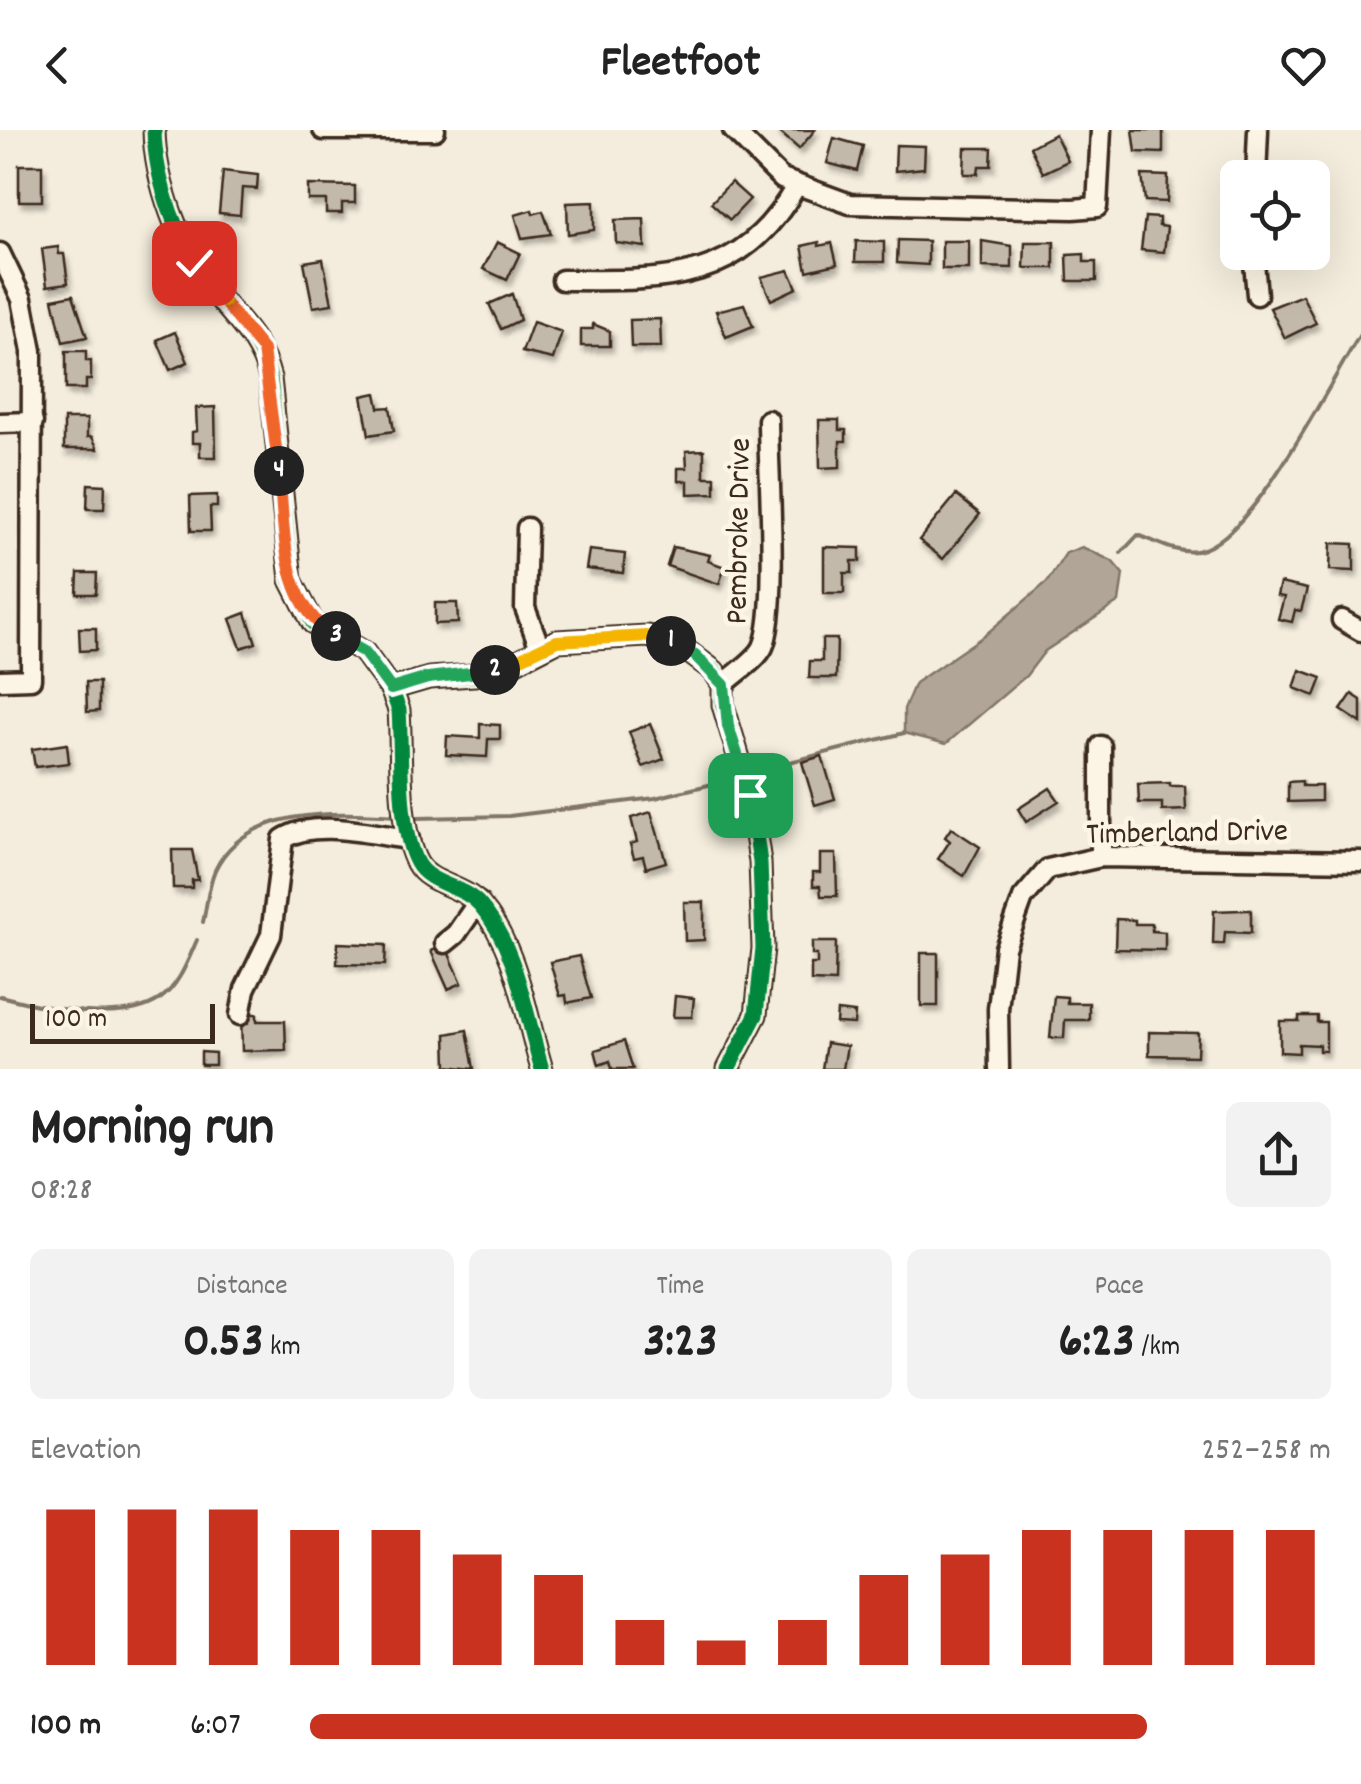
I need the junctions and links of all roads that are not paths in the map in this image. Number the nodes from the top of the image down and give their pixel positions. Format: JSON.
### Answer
{"nodes":[{"id":1,"x":154,"y":130,"type":"edge"},
{"id":2,"x":323,"y":130,"type":"edge"},
{"id":3,"x":436,"y":130,"type":"edge"},
{"id":4,"x":733,"y":130,"type":"edge"},
{"id":5,"x":1101,"y":130,"type":"edge"},
{"id":6,"x":1258,"y":130,"type":"edge"},
{"id":7,"x":1257,"y":160,"type":"edge"},
{"id":8,"x":796,"y":186,"type":"junction"},
{"id":9,"x":0,"y":252,"type":"edge"},
{"id":10,"x":1255,"y":270,"type":"edge"},
{"id":11,"x":562,"y":280,"type":"dead end"},
{"id":12,"x":1257,"y":295,"type":"dead end"},
{"id":13,"x":768,"y":420,"type":"dead end"},
{"id":14,"x":33,"y":422,"type":"junction"},
{"id":15,"x":0,"y":423,"type":"edge"},
{"id":16,"x":527,"y":528,"type":"dead end"},
{"id":17,"x":1342,"y":620,"type":"dead end"},
{"id":18,"x":1361,"y":631,"type":"edge"},
{"id":19,"x":540,"y":648,"type":"junction"},
{"id":20,"x":0,"y":680,"type":"edge"},
{"id":21,"x":724,"y":685,"type":"junction"},
{"id":22,"x":391,"y":689,"type":"junction"},
{"id":23,"x":1101,"y":746,"type":"dead end"},
{"id":24,"x":409,"y":838,"type":"junction"},
{"id":25,"x":1102,"y":857,"type":"junction"},
{"id":26,"x":1361,"y":861,"type":"edge"},
{"id":27,"x":478,"y":902,"type":"junction"},
{"id":28,"x":445,"y":943,"type":"dead end"},
{"id":29,"x":240,"y":1014,"type":"dead end"},
{"id":30,"x":542,"y":1069,"type":"edge"},
{"id":31,"x":728,"y":1069,"type":"edge"},
{"id":32,"x":999,"y":1069,"type":"edge"}],
"edges":[{"from":1,"to":22,"type":"street"},
{"from":2,"to":3,"type":"street"},
{"from":4,"to":8,"type":"street"},
{"from":5,"to":8,"type":"street"},
{"from":6,"to":7,"type":"street"},
{"from":8,"to":11,"type":"street"},
{"from":9,"to":14,"type":"street"},
{"from":10,"to":12,"type":"street"},
{"from":13,"to":21,"type":"street","name":"Pembroke Drive"},
{"from":14,"to":15,"type":"street"},
{"from":14,"to":20,"type":"street"},
{"from":16,"to":19,"type":"street"},
{"from":17,"to":18,"type":"street"},
{"from":19,"to":21,"type":"street"},
{"from":19,"to":22,"type":"street"},
{"from":21,"to":31,"type":"street"},
{"from":22,"to":24,"type":"street"},
{"from":23,"to":25,"type":"street"},
{"from":24,"to":27,"type":"street"},
{"from":24,"to":29,"type":"street"},
{"from":25,"to":26,"type":"street","name":"Timberland Drive"},
{"from":25,"to":32,"type":"street","name":"Timberland Drive"},
{"from":27,"to":28,"type":"street"},
{"from":27,"to":30,"type":"street"}]}
